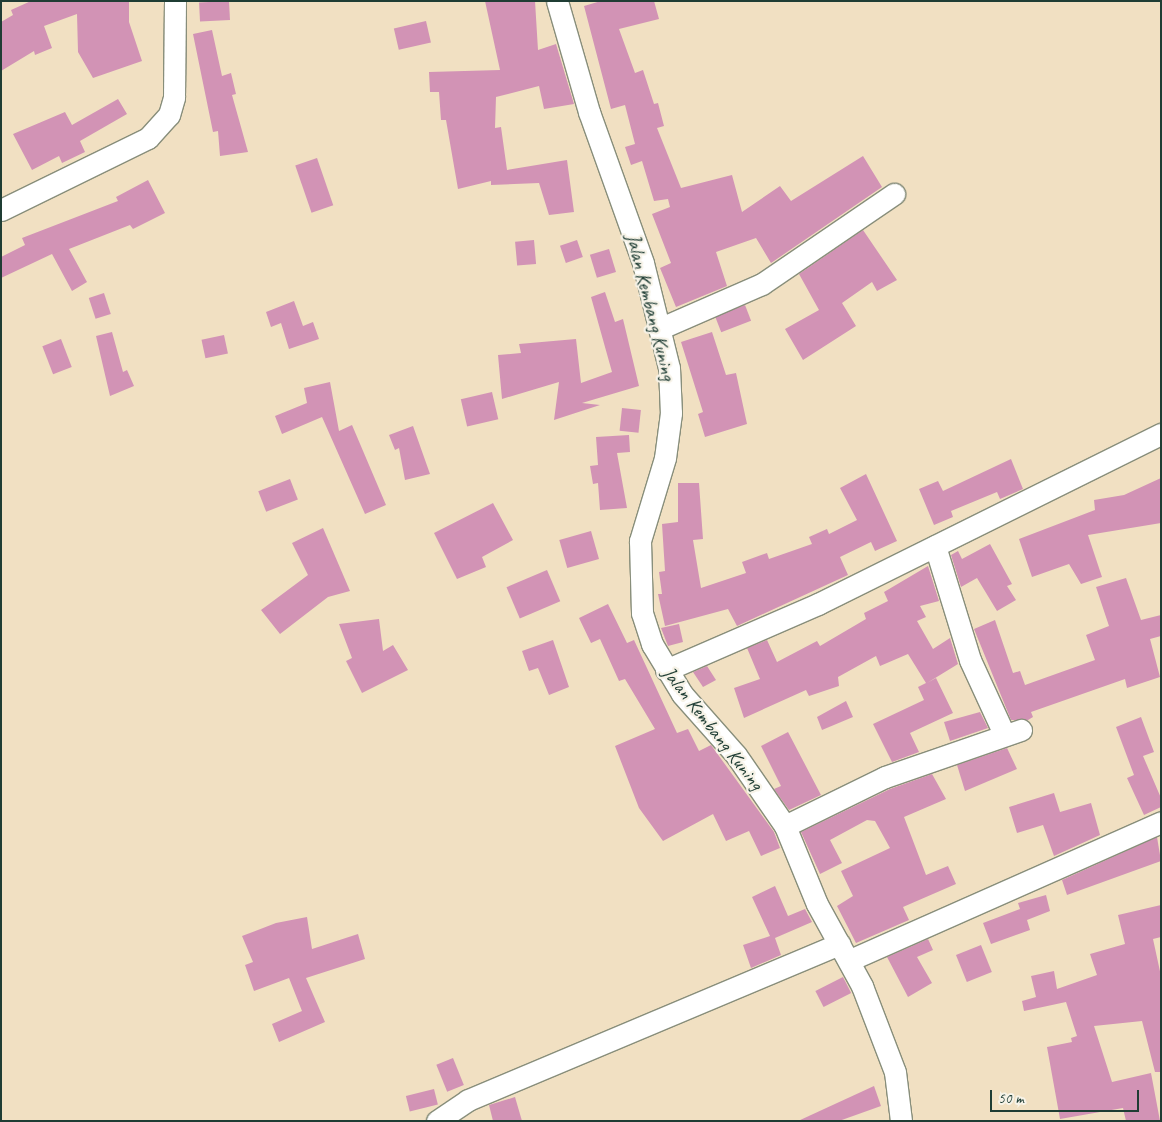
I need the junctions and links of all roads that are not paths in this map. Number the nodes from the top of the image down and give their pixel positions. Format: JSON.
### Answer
{"nodes":[{"id":1,"x":175,"y":1,"type":"edge"},
{"id":2,"x":557,"y":1,"type":"edge"},
{"id":3,"x":894,"y":194,"type":"dead end"},
{"id":4,"x":1,"y":210,"type":"edge"},
{"id":5,"x":659,"y":329,"type":"junction"},
{"id":6,"x":1161,"y":434,"type":"edge"},
{"id":7,"x":935,"y":546,"type":"junction"},
{"id":8,"x":666,"y":670,"type":"junction"},
{"id":9,"x":1161,"y":822,"type":"edge"},
{"id":10,"x":785,"y":826,"type":"junction"},
{"id":11,"x":845,"y":952,"type":"junction"},
{"id":12,"x":436,"y":1121,"type":"edge"},
{"id":13,"x":901,"y":1121,"type":"edge"}],
"edges":[{"from":1,"to":4,"type":"street"},
{"from":2,"to":5,"type":"street","name":"Jalan Kembang Kuning"},
{"from":3,"to":5,"type":"street"},
{"from":5,"to":8,"type":"street","name":"Jalan Kembang Kuning"},
{"from":6,"to":7,"type":"street"},
{"from":7,"to":8,"type":"street"},
{"from":7,"to":10,"type":"street"},
{"from":8,"to":10,"type":"street","name":"Jalan Kembang Kuning"},
{"from":9,"to":11,"type":"street"},
{"from":10,"to":11,"type":"street","name":"Jalan Kembang Kuning"},
{"from":11,"to":12,"type":"street"},
{"from":11,"to":13,"type":"street","name":"Jalan Kembang Kuning"}]}
